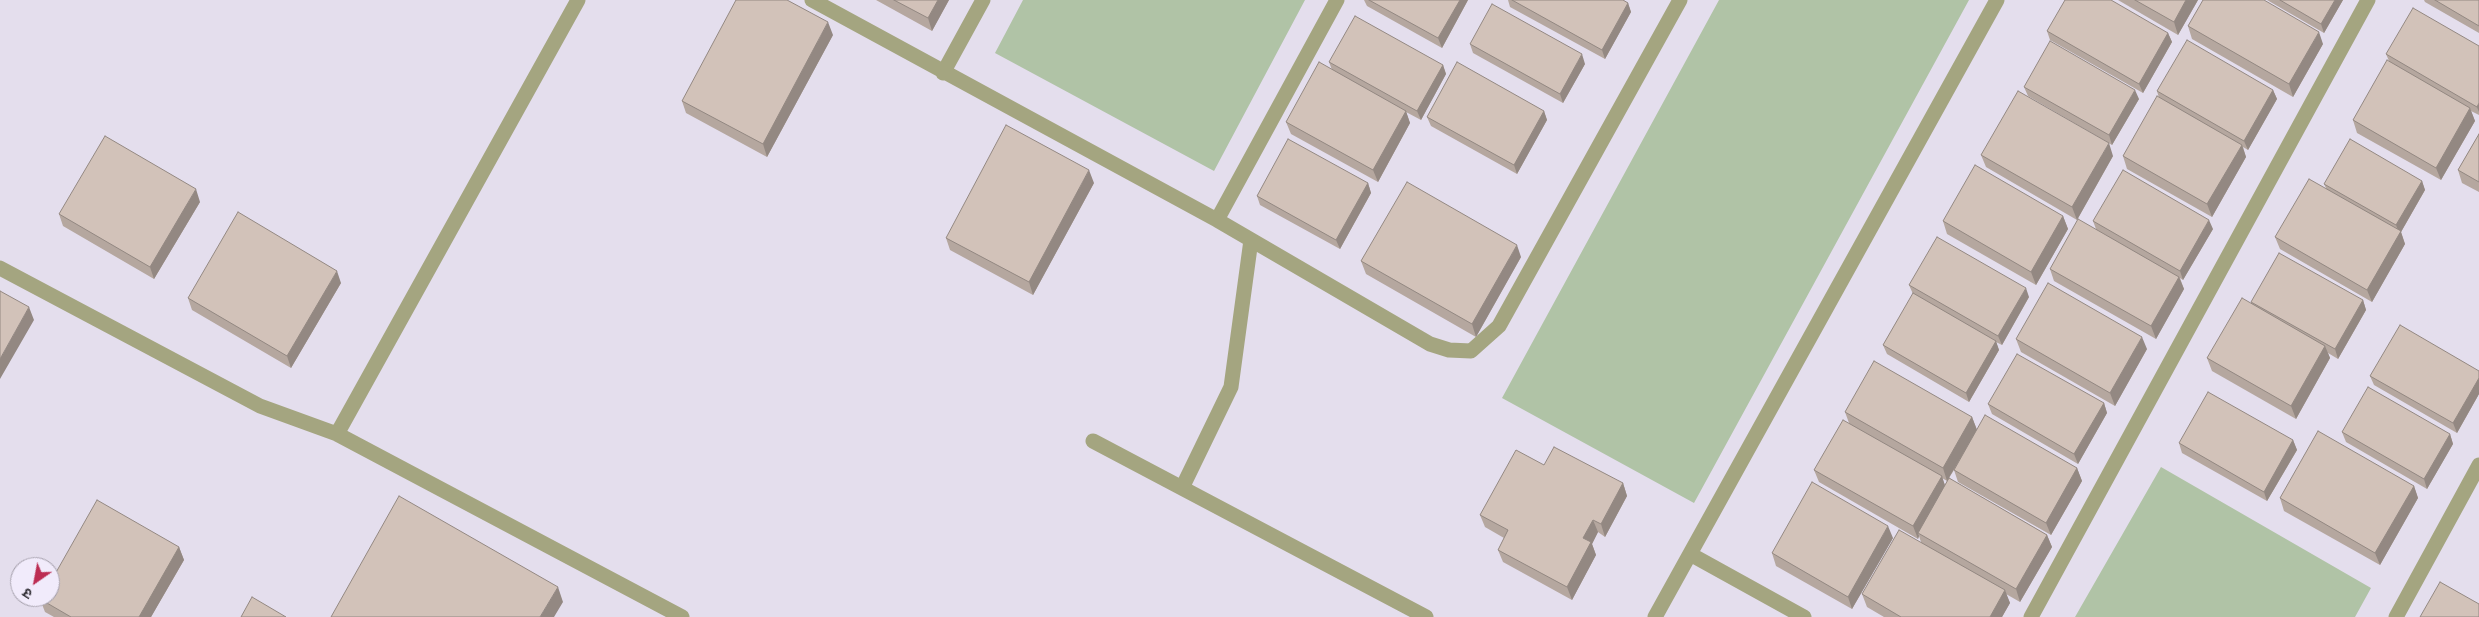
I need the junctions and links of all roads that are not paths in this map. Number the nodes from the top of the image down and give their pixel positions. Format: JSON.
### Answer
{"nodes":[{"id":1,"x":578,"y":0,"type":"edge"},
{"id":2,"x":812,"y":0,"type":"edge"},
{"id":3,"x":983,"y":0,"type":"edge"},
{"id":4,"x":1337,"y":0,"type":"edge"},
{"id":5,"x":1680,"y":0,"type":"edge"},
{"id":6,"x":1997,"y":0,"type":"edge"},
{"id":7,"x":2368,"y":0,"type":"edge"},
{"id":8,"x":943,"y":73,"type":"junction"},
{"id":9,"x":1217,"y":220,"type":"junction"},
{"id":10,"x":1251,"y":240,"type":"junction"},
{"id":11,"x":0,"y":268,"type":"edge"},
{"id":12,"x":337,"y":434,"type":"junction"},
{"id":13,"x":1093,"y":441,"type":"dead end"},
{"id":14,"x":2479,"y":465,"type":"edge"},
{"id":15,"x":1182,"y":488,"type":"junction"},
{"id":16,"x":1690,"y":554,"type":"junction"},
{"id":17,"x":682,"y":617,"type":"edge"},
{"id":18,"x":1426,"y":617,"type":"edge"},
{"id":19,"x":1655,"y":617,"type":"edge"},
{"id":20,"x":1804,"y":617,"type":"edge"},
{"id":21,"x":2031,"y":617,"type":"edge"},
{"id":22,"x":2396,"y":617,"type":"edge"}],
"edges":[{"from":1,"to":12,"type":"street"},
{"from":2,"to":8,"type":"street"},
{"from":3,"to":8,"type":"street"},
{"from":4,"to":9,"type":"street"},
{"from":5,"to":10,"type":"street"},
{"from":6,"to":16,"type":"street"},
{"from":7,"to":21,"type":"street"},
{"from":8,"to":9,"type":"street"},
{"from":9,"to":10,"type":"street"},
{"from":10,"to":15,"type":"street"},
{"from":11,"to":12,"type":"street"},
{"from":12,"to":17,"type":"street"},
{"from":13,"to":15,"type":"street"},
{"from":14,"to":22,"type":"street"},
{"from":15,"to":18,"type":"street"},
{"from":16,"to":19,"type":"street"},
{"from":16,"to":20,"type":"street"}]}
